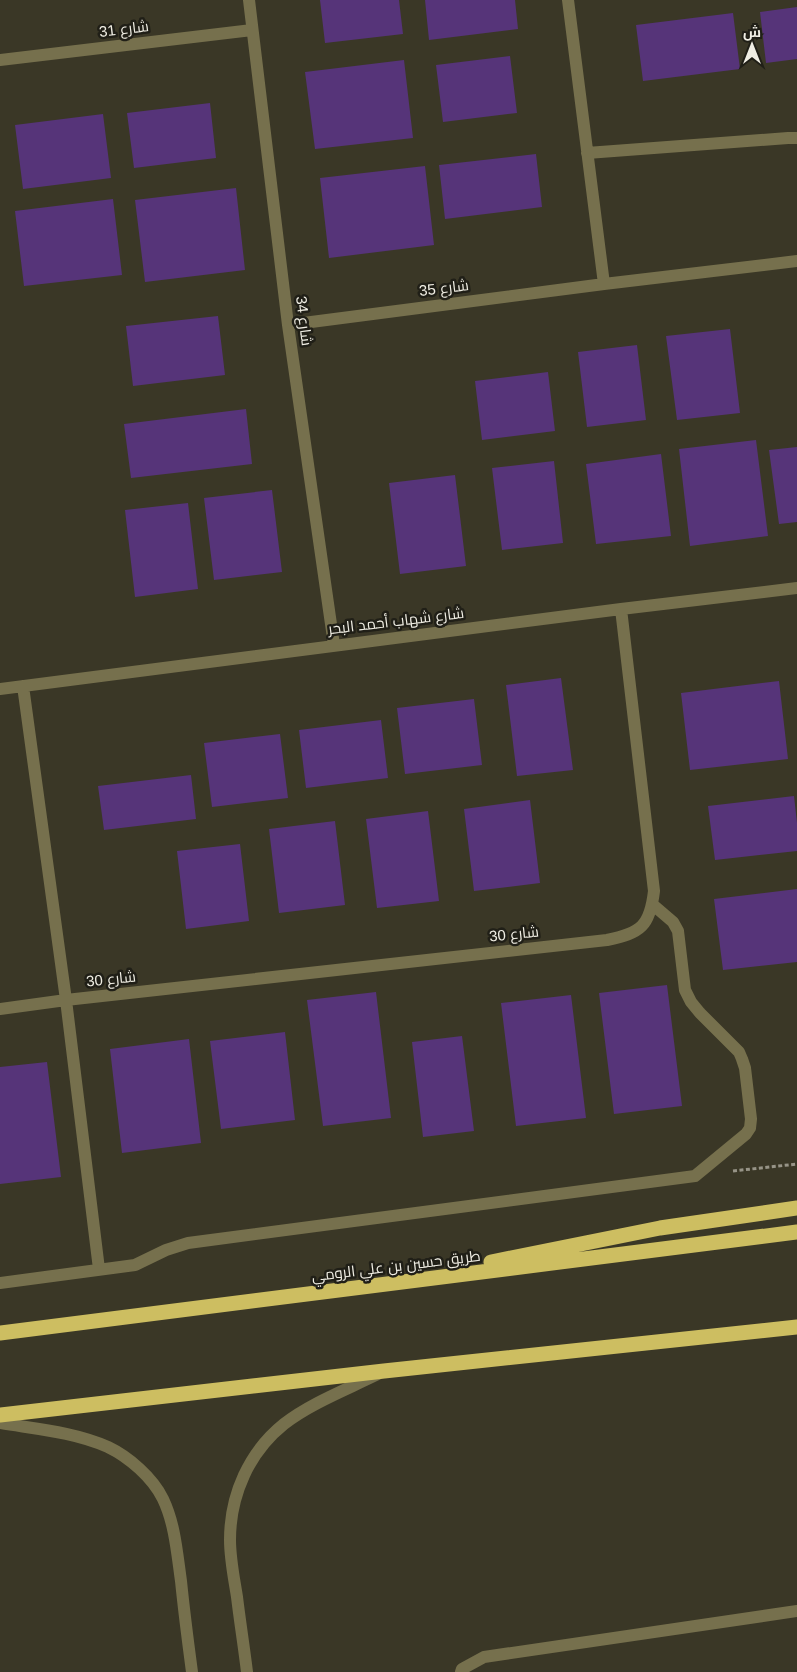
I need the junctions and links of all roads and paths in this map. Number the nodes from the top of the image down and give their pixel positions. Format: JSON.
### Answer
{"nodes":[{"id":1,"x":249,"y":0,"type":"edge"},
{"id":2,"x":568,"y":0,"type":"edge"},
{"id":3,"x":252,"y":30,"type":"junction"},
{"id":4,"x":0,"y":60,"type":"edge"},
{"id":5,"x":797,"y":138,"type":"edge"},
{"id":6,"x":587,"y":153,"type":"junction"},
{"id":7,"x":797,"y":261,"type":"edge"},
{"id":8,"x":604,"y":284,"type":"junction"},
{"id":9,"x":288,"y":325,"type":"junction"},
{"id":10,"x":797,"y":588,"type":"edge"},
{"id":11,"x":621,"y":608,"type":"junction"},
{"id":12,"x":334,"y":645,"type":"junction"},
{"id":13,"x":22,"y":686,"type":"junction"},
{"id":14,"x":0,"y":688,"type":"edge"},
{"id":15,"x":652,"y":904,"type":"junction"},
{"id":16,"x":66,"y":1000,"type":"junction"},
{"id":17,"x":0,"y":1009,"type":"edge"},
{"id":18,"x":797,"y":1164,"type":"edge"},
{"id":19,"x":732,"y":1171,"type":"dead end"},
{"id":20,"x":797,"y":1208,"type":"edge"},
{"id":21,"x":797,"y":1232,"type":"edge"},
{"id":22,"x":99,"y":1270,"type":"junction"},
{"id":23,"x":0,"y":1283,"type":"edge"},
{"id":24,"x":370,"y":1287,"type":"junction"},
{"id":25,"x":797,"y":1327,"type":"edge"},
{"id":26,"x":0,"y":1334,"type":"edge"},
{"id":27,"x":384,"y":1371,"type":"junction"},
{"id":28,"x":0,"y":1415,"type":"edge"},
{"id":29,"x":0,"y":1423,"type":"edge"},
{"id":30,"x":797,"y":1611,"type":"edge"},
{"id":31,"x":192,"y":1672,"type":"edge"},
{"id":32,"x":247,"y":1672,"type":"edge"},
{"id":33,"x":461,"y":1672,"type":"edge"}],
"edges":[{"from":1,"to":3,"type":"street","name":"شارع 34"},
{"from":2,"to":6,"type":"street"},
{"from":3,"to":4,"type":"street","name":"شارع 31"},
{"from":3,"to":9,"type":"street","name":"شارع 34"},
{"from":5,"to":6,"type":"street"},
{"from":6,"to":8,"type":"street"},
{"from":7,"to":8,"type":"street","name":"شارع 35"},
{"from":8,"to":9,"type":"street","name":"شارع 35"},
{"from":9,"to":12,"type":"street","name":"شارع 34"},
{"from":10,"to":11,"type":"street","name":"شارع شهاب أحمد البحر"},
{"from":11,"to":12,"type":"street","name":"شارع شهاب أحمد البحر"},
{"from":11,"to":15,"type":"street","name":"شارع 30"},
{"from":12,"to":13,"type":"street","name":"شارع شهاب أحمد البحر"},
{"from":13,"to":14,"type":"street","name":"شارع شهاب أحمد البحر"},
{"from":13,"to":16,"type":"street","name":"شارع 30"},
{"from":15,"to":16,"type":"street","name":"شارع 30"},
{"from":15,"to":22,"type":"street"},
{"from":16,"to":17,"type":"street","name":"شارع 30"},
{"from":16,"to":22,"type":"street"},
{"from":18,"to":19,"type":"path"},
{"from":20,"to":24,"type":"highway"},
{"from":21,"to":24,"type":"highway","name":"طريق حسين بن علي الرومي"},
{"from":22,"to":23,"type":"street"},
{"from":24,"to":26,"type":"highway","name":"طريق حسين بن علي الرومي"},
{"from":25,"to":27,"type":"highway"},
{"from":27,"to":28,"type":"highway"},
{"from":27,"to":32,"type":"street"},
{"from":29,"to":31,"type":"street"},
{"from":30,"to":33,"type":"street"}]}
